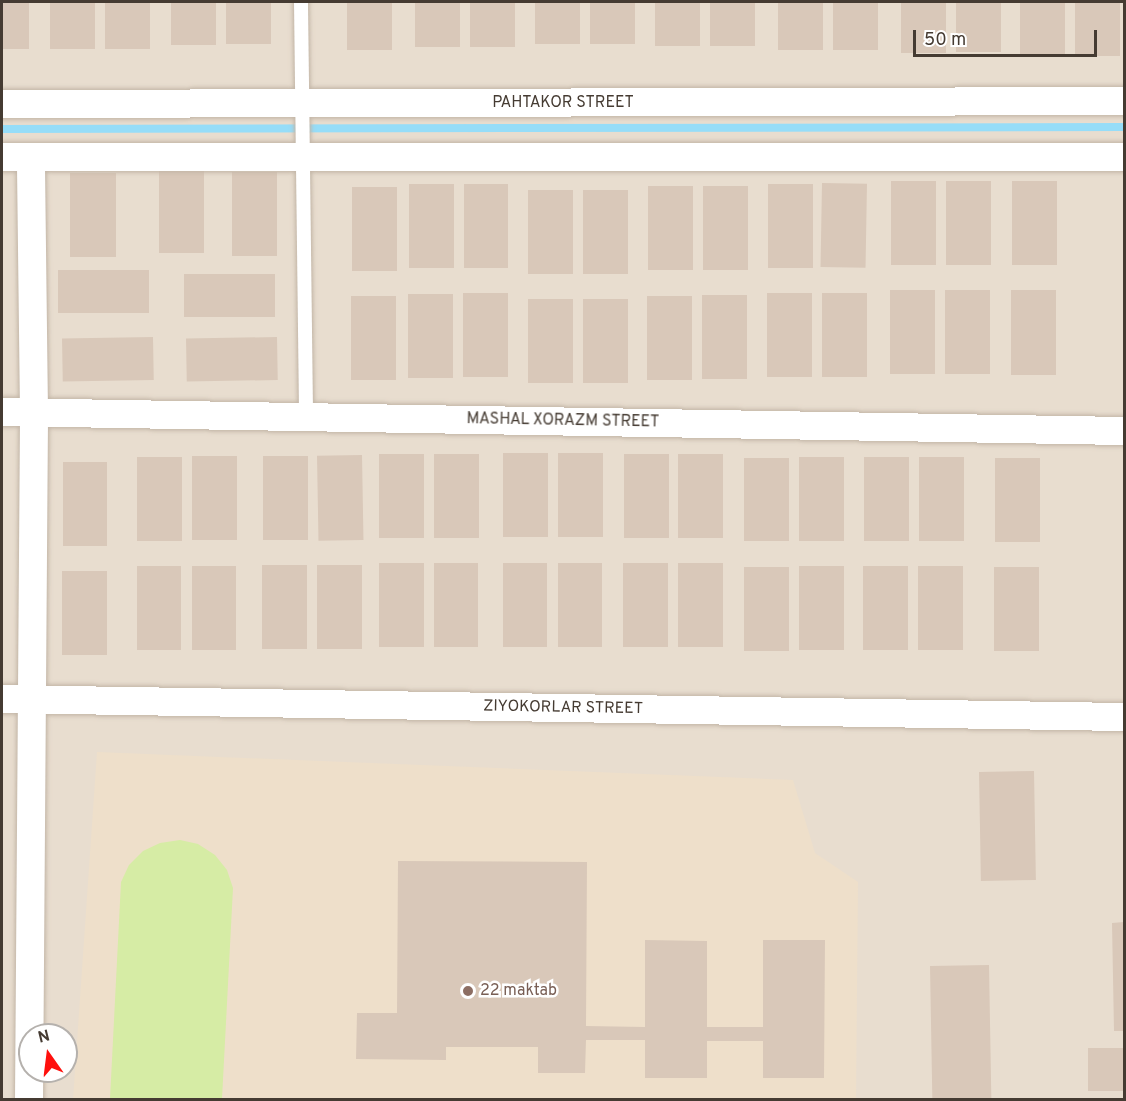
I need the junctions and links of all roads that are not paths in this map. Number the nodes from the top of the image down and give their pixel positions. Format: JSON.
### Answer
{"nodes":[{"id":1,"x":301,"y":2,"type":"edge"},
{"id":2,"x":1125,"y":101,"type":"edge"},
{"id":3,"x":2,"y":104,"type":"edge"},
{"id":4,"x":299,"y":104,"type":"junction"},
{"id":5,"x":2,"y":157,"type":"edge"},
{"id":6,"x":1125,"y":157,"type":"edge"},
{"id":7,"x":31,"y":158,"type":"junction"},
{"id":8,"x":2,"y":412,"type":"edge"},
{"id":9,"x":34,"y":412,"type":"junction"},
{"id":10,"x":306,"y":416,"type":"junction"},
{"id":11,"x":1125,"y":431,"type":"edge"},
{"id":12,"x":2,"y":699,"type":"edge"},
{"id":13,"x":32,"y":699,"type":"junction"},
{"id":14,"x":1125,"y":717,"type":"edge"},
{"id":15,"x":29,"y":1100,"type":"edge"}],
"edges":[{"from":1,"to":4,"type":"lane"},
{"from":2,"to":4,"type":"street","name":"PAHTAKOR STREET"},
{"from":3,"to":4,"type":"street","name":"PAHTAKOR STREET"},
{"from":4,"to":10,"type":"lane"},
{"from":5,"to":7,"type":"street"},
{"from":6,"to":7,"type":"street"},
{"from":7,"to":9,"type":"street"},
{"from":8,"to":9,"type":"street","name":"MASHAL XORAZM STREET"},
{"from":9,"to":10,"type":"street","name":"MASHAL XORAZM STREET"},
{"from":9,"to":13,"type":"street"},
{"from":10,"to":11,"type":"street","name":"MASHAL XORAZM STREET"},
{"from":12,"to":13,"type":"street","name":"ZIYOKORLAR STREET"},
{"from":13,"to":14,"type":"street","name":"ZIYOKORLAR STREET"},
{"from":13,"to":15,"type":"street"}]}
